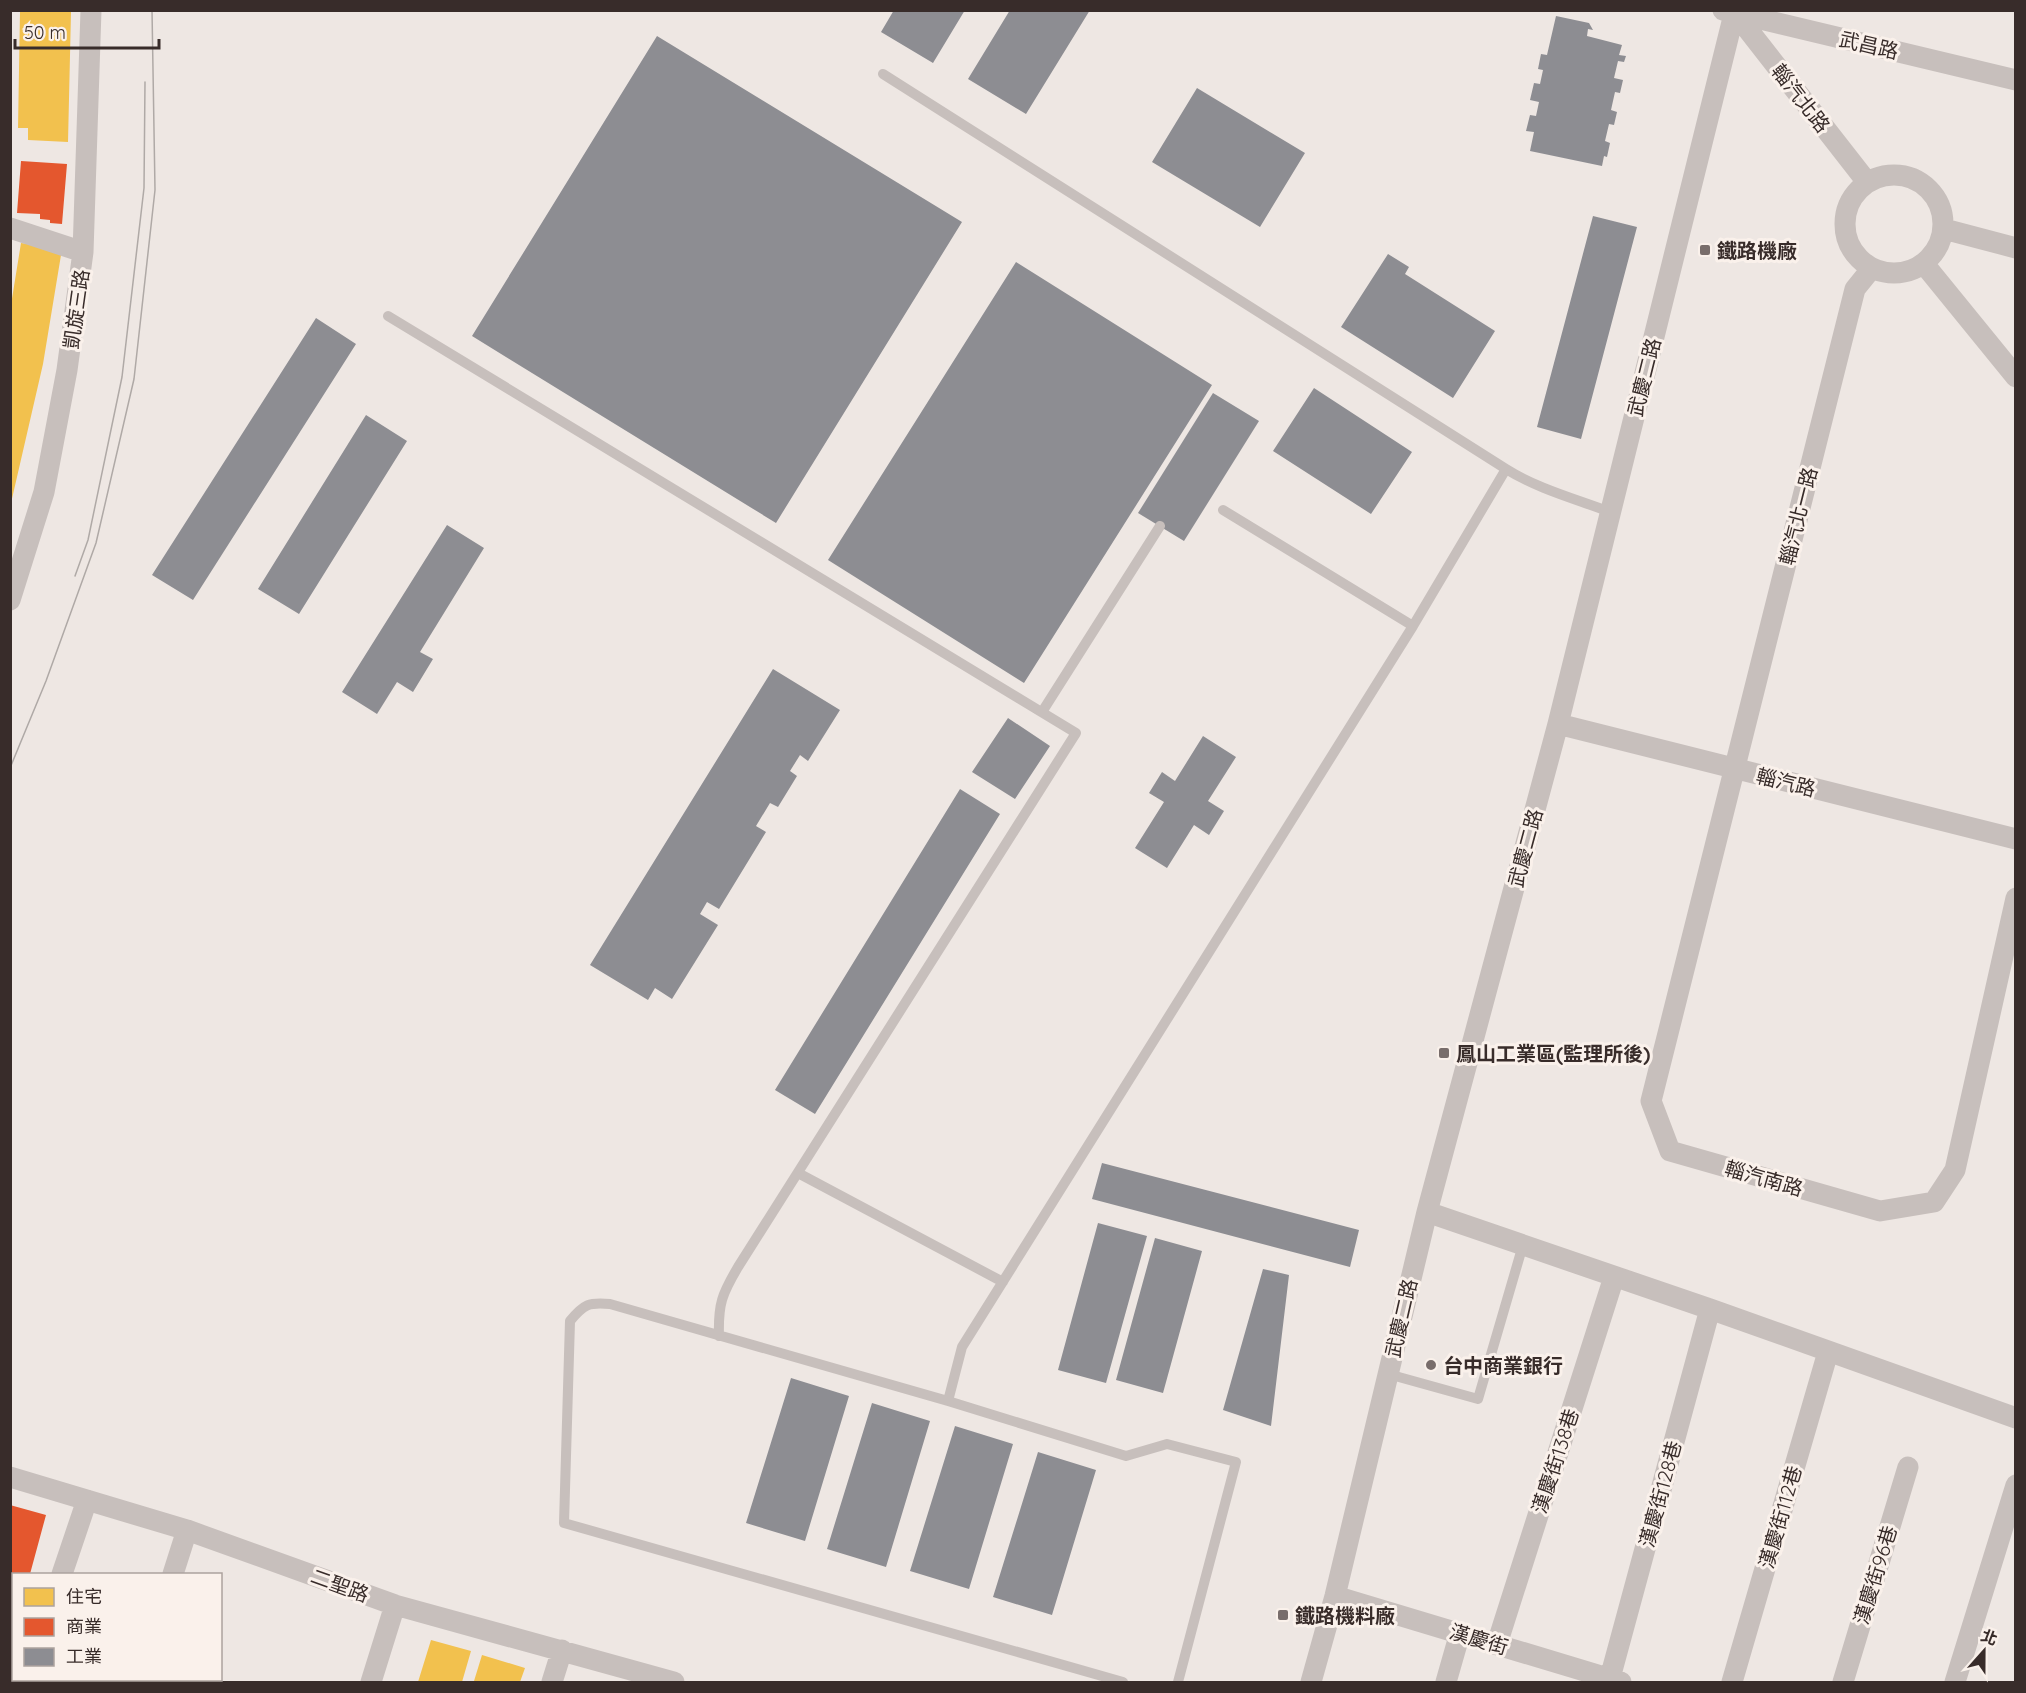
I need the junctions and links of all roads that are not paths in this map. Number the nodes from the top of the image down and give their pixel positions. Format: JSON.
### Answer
{"nodes":[{"id":1,"x":92,"y":10,"type":"edge"},
{"id":2,"x":1731,"y":11,"type":"edge"},
{"id":3,"x":883,"y":74,"type":"dead end"},
{"id":4,"x":2016,"y":80,"type":"edge"},
{"id":5,"x":1867,"y":182,"type":"junction"},
{"id":6,"x":10,"y":228,"type":"edge"},
{"id":7,"x":1944,"y":229,"type":"junction"},
{"id":8,"x":2016,"y":248,"type":"edge"},
{"id":9,"x":83,"y":252,"type":"junction"},
{"id":10,"x":1924,"y":264,"type":"junction"},
{"id":11,"x":1872,"y":268,"type":"junction"},
{"id":12,"x":388,"y":316,"type":"dead end"},
{"id":13,"x":2016,"y":377,"type":"edge"},
{"id":14,"x":1506,"y":469,"type":"junction"},
{"id":15,"x":1222,"y":510,"type":"dead end"},
{"id":16,"x":1610,"y":512,"type":"junction"},
{"id":17,"x":1160,"y":526,"type":"dead end"},
{"id":18,"x":10,"y":600,"type":"edge"},
{"id":19,"x":1413,"y":626,"type":"junction"},
{"id":20,"x":1042,"y":712,"type":"junction"},
{"id":21,"x":1558,"y":724,"type":"junction"},
{"id":22,"x":1734,"y":770,"type":"junction"},
{"id":23,"x":2016,"y":839,"type":"edge"},
{"id":24,"x":2016,"y":898,"type":"edge"},
{"id":25,"x":798,"y":1173,"type":"junction"},
{"id":26,"x":1427,"y":1212,"type":"junction"},
{"id":27,"x":1523,"y":1245,"type":"junction"},
{"id":28,"x":1614,"y":1277,"type":"junction"},
{"id":29,"x":1003,"y":1282,"type":"junction"},
{"id":30,"x":1710,"y":1309,"type":"junction"},
{"id":31,"x":719,"y":1335,"type":"junction"},
{"id":32,"x":1828,"y":1352,"type":"junction"},
{"id":33,"x":1388,"y":1374,"type":"junction"},
{"id":34,"x":948,"y":1401,"type":"junction"},
{"id":35,"x":2016,"y":1418,"type":"edge"},
{"id":36,"x":1908,"y":1467,"type":"dead end"},
{"id":37,"x":10,"y":1477,"type":"edge"},
{"id":38,"x":2016,"y":1485,"type":"edge"},
{"id":39,"x":87,"y":1500,"type":"junction"},
{"id":40,"x":187,"y":1530,"type":"junction"},
{"id":41,"x":63,"y":1573,"type":"edge"},
{"id":42,"x":174,"y":1573,"type":"edge"},
{"id":43,"x":1335,"y":1596,"type":"junction"},
{"id":44,"x":395,"y":1605,"type":"junction"},
{"id":45,"x":1460,"y":1633,"type":"junction"},
{"id":46,"x":1497,"y":1644,"type":"junction"},
{"id":47,"x":562,"y":1650,"type":"junction"},
{"id":48,"x":1580,"y":1676,"type":"edge"},
{"id":49,"x":1617,"y":1680,"type":"edge"},
{"id":50,"x":672,"y":1682,"type":"edge"},
{"id":51,"x":371,"y":1683,"type":"edge"},
{"id":52,"x":552,"y":1683,"type":"edge"},
{"id":53,"x":1123,"y":1683,"type":"edge"},
{"id":54,"x":1178,"y":1683,"type":"edge"},
{"id":55,"x":1311,"y":1683,"type":"edge"},
{"id":56,"x":1446,"y":1683,"type":"edge"},
{"id":57,"x":1732,"y":1683,"type":"edge"},
{"id":58,"x":1842,"y":1683,"type":"edge"},
{"id":59,"x":1955,"y":1683,"type":"edge"}],
"edges":[{"from":1,"to":9,"type":"street","name":"凱旋三路"},
{"from":2,"to":4,"type":"street","name":"武昌路"},
{"from":2,"to":5,"type":"street","name":"輜汽北路"},
{"from":2,"to":16,"type":"street","name":"武慶二路"},
{"from":3,"to":14,"type":"lane"},
{"from":5,"to":7,"type":"street"},
{"from":5,"to":11,"type":"street"},
{"from":6,"to":9,"type":"street"},
{"from":7,"to":8,"type":"street"},
{"from":7,"to":10,"type":"street"},
{"from":9,"to":18,"type":"street","name":"凱旋三路"},
{"from":10,"to":11,"type":"street"},
{"from":10,"to":13,"type":"street"},
{"from":11,"to":22,"type":"street","name":"輜汽北一路"},
{"from":12,"to":20,"type":"lane"},
{"from":14,"to":16,"type":"lane"},
{"from":14,"to":19,"type":"lane"},
{"from":15,"to":19,"type":"lane"},
{"from":16,"to":21,"type":"street","name":"武慶二路"},
{"from":17,"to":20,"type":"lane"},
{"from":19,"to":29,"type":"lane"},
{"from":20,"to":25,"type":"lane"},
{"from":21,"to":22,"type":"street","name":"輜汽路"},
{"from":21,"to":26,"type":"street","name":"武慶二路"},
{"from":22,"to":23,"type":"street","name":"輜汽路"},
{"from":22,"to":24,"type":"street","name":"輜汽南路"},
{"from":25,"to":29,"type":"lane"},
{"from":25,"to":31,"type":"lane"},
{"from":26,"to":27,"type":"street"},
{"from":26,"to":33,"type":"street","name":"武慶二路"},
{"from":27,"to":28,"type":"street"},
{"from":27,"to":33,"type":"lane"},
{"from":28,"to":30,"type":"street"},
{"from":28,"to":46,"type":"street","name":"漢慶街138巷"},
{"from":29,"to":34,"type":"lane"},
{"from":30,"to":32,"type":"street"},
{"from":30,"to":49,"type":"street","name":"漢慶街128巷"},
{"from":31,"to":34,"type":"lane"},
{"from":31,"to":53,"type":"lane"},
{"from":32,"to":35,"type":"street"},
{"from":32,"to":57,"type":"street","name":"漢慶街112巷"},
{"from":33,"to":43,"type":"street","name":"武慶二路"},
{"from":34,"to":54,"type":"lane"},
{"from":36,"to":58,"type":"street","name":"漢慶街96巷"},
{"from":37,"to":39,"type":"street","name":"二聖路"},
{"from":38,"to":59,"type":"street"},
{"from":39,"to":40,"type":"street","name":"二聖路"},
{"from":39,"to":41,"type":"street"},
{"from":40,"to":42,"type":"street"},
{"from":40,"to":44,"type":"street","name":"二聖路"},
{"from":43,"to":45,"type":"street","name":"漢慶街"},
{"from":43,"to":55,"type":"street","name":"武慶二路"},
{"from":44,"to":47,"type":"street","name":"二聖路"},
{"from":44,"to":51,"type":"street"},
{"from":45,"to":46,"type":"street","name":"漢慶街"},
{"from":45,"to":56,"type":"street"},
{"from":46,"to":48,"type":"street","name":"漢慶街"},
{"from":47,"to":50,"type":"street","name":"二聖路"},
{"from":47,"to":52,"type":"street"},
{"from":48,"to":49,"type":"street","name":"漢慶街"}]}
